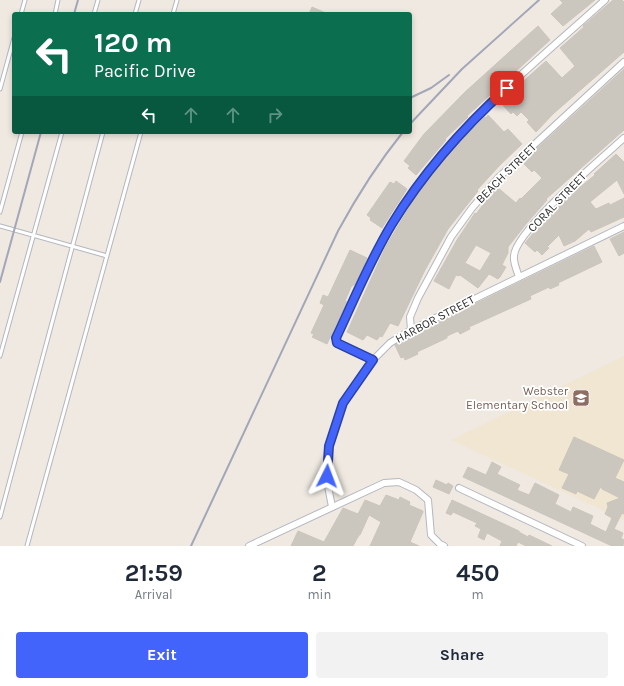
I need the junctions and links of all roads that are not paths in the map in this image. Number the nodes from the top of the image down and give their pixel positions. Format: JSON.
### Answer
{"nodes":[{"id":1,"x":24,"y":0,"type":"edge"},
{"id":2,"x":58,"y":0,"type":"edge"},
{"id":3,"x":98,"y":0,"type":"edge"},
{"id":4,"x":139,"y":0,"type":"edge"},
{"id":5,"x":177,"y":0,"type":"edge"},
{"id":6,"x":605,"y":0,"type":"edge"},
{"id":7,"x":21,"y":12,"type":"edge"},
{"id":8,"x":55,"y":12,"type":"edge"},
{"id":9,"x":95,"y":12,"type":"edge"},
{"id":10,"x":136,"y":12,"type":"edge"},
{"id":11,"x":174,"y":12,"type":"edge"},
{"id":12,"x":12,"y":45,"type":"edge"},
{"id":13,"x":624,"y":62,"type":"edge"},
{"id":14,"x":0,"y":89,"type":"edge"},
{"id":15,"x":21,"y":134,"type":"edge"},
{"id":16,"x":61,"y":134,"type":"edge"},
{"id":17,"x":102,"y":134,"type":"edge"},
{"id":18,"x":140,"y":134,"type":"edge"},
{"id":19,"x":624,"y":138,"type":"edge"},
{"id":20,"x":0,"y":212,"type":"edge"},
{"id":21,"x":0,"y":226,"type":"edge"},
{"id":22,"x":624,"y":226,"type":"edge"},
{"id":23,"x":34,"y":236,"type":"junction"},
{"id":24,"x":72,"y":247,"type":"junction"},
{"id":25,"x":107,"y":256,"type":"junction"},
{"id":26,"x":519,"y":277,"type":"junction"},
{"id":27,"x":411,"y":330,"type":"junction"},
{"id":28,"x":0,"y":356,"type":"edge"},
{"id":29,"x":373,"y":360,"type":"junction"},
{"id":30,"x":459,"y":488,"type":"dead end"},
{"id":31,"x":332,"y":507,"type":"junction"},
{"id":32,"x":0,"y":517,"type":"edge"},
{"id":33,"x":27,"y":546,"type":"edge"},
{"id":34,"x":250,"y":546,"type":"edge"},
{"id":35,"x":444,"y":546,"type":"edge"},
{"id":36,"x":582,"y":546,"type":"edge"}],
"edges":[{"from":1,"to":7,"type":"lane"},
{"from":2,"to":8,"type":"lane"},
{"from":3,"to":9,"type":"lane"},
{"from":4,"to":10,"type":"lane"},
{"from":5,"to":11,"type":"lane"},
{"from":6,"to":29,"type":"street"},
{"from":12,"to":14,"type":"lane"},
{"from":13,"to":27,"type":"street","name":"BEACH STREET"},
{"from":15,"to":20,"type":"lane"},
{"from":16,"to":23,"type":"lane"},
{"from":17,"to":24,"type":"lane"},
{"from":18,"to":25,"type":"lane"},
{"from":19,"to":26,"type":"street","name":"CORAL STREET"},
{"from":21,"to":23,"type":"lane"},
{"from":22,"to":26,"type":"street","name":"HARBOR STREET"},
{"from":23,"to":24,"type":"lane"},
{"from":23,"to":28,"type":"lane"},
{"from":24,"to":25,"type":"lane"},
{"from":24,"to":32,"type":"lane"},
{"from":25,"to":33,"type":"lane"},
{"from":26,"to":27,"type":"street","name":"HARBOR STREET"},
{"from":27,"to":29,"type":"street","name":"HARBOR STREET"},
{"from":29,"to":31,"type":"street","name":"HARBOR STREET"},
{"from":30,"to":36,"type":"street"},
{"from":31,"to":34,"type":"street"},
{"from":31,"to":35,"type":"street"}]}
